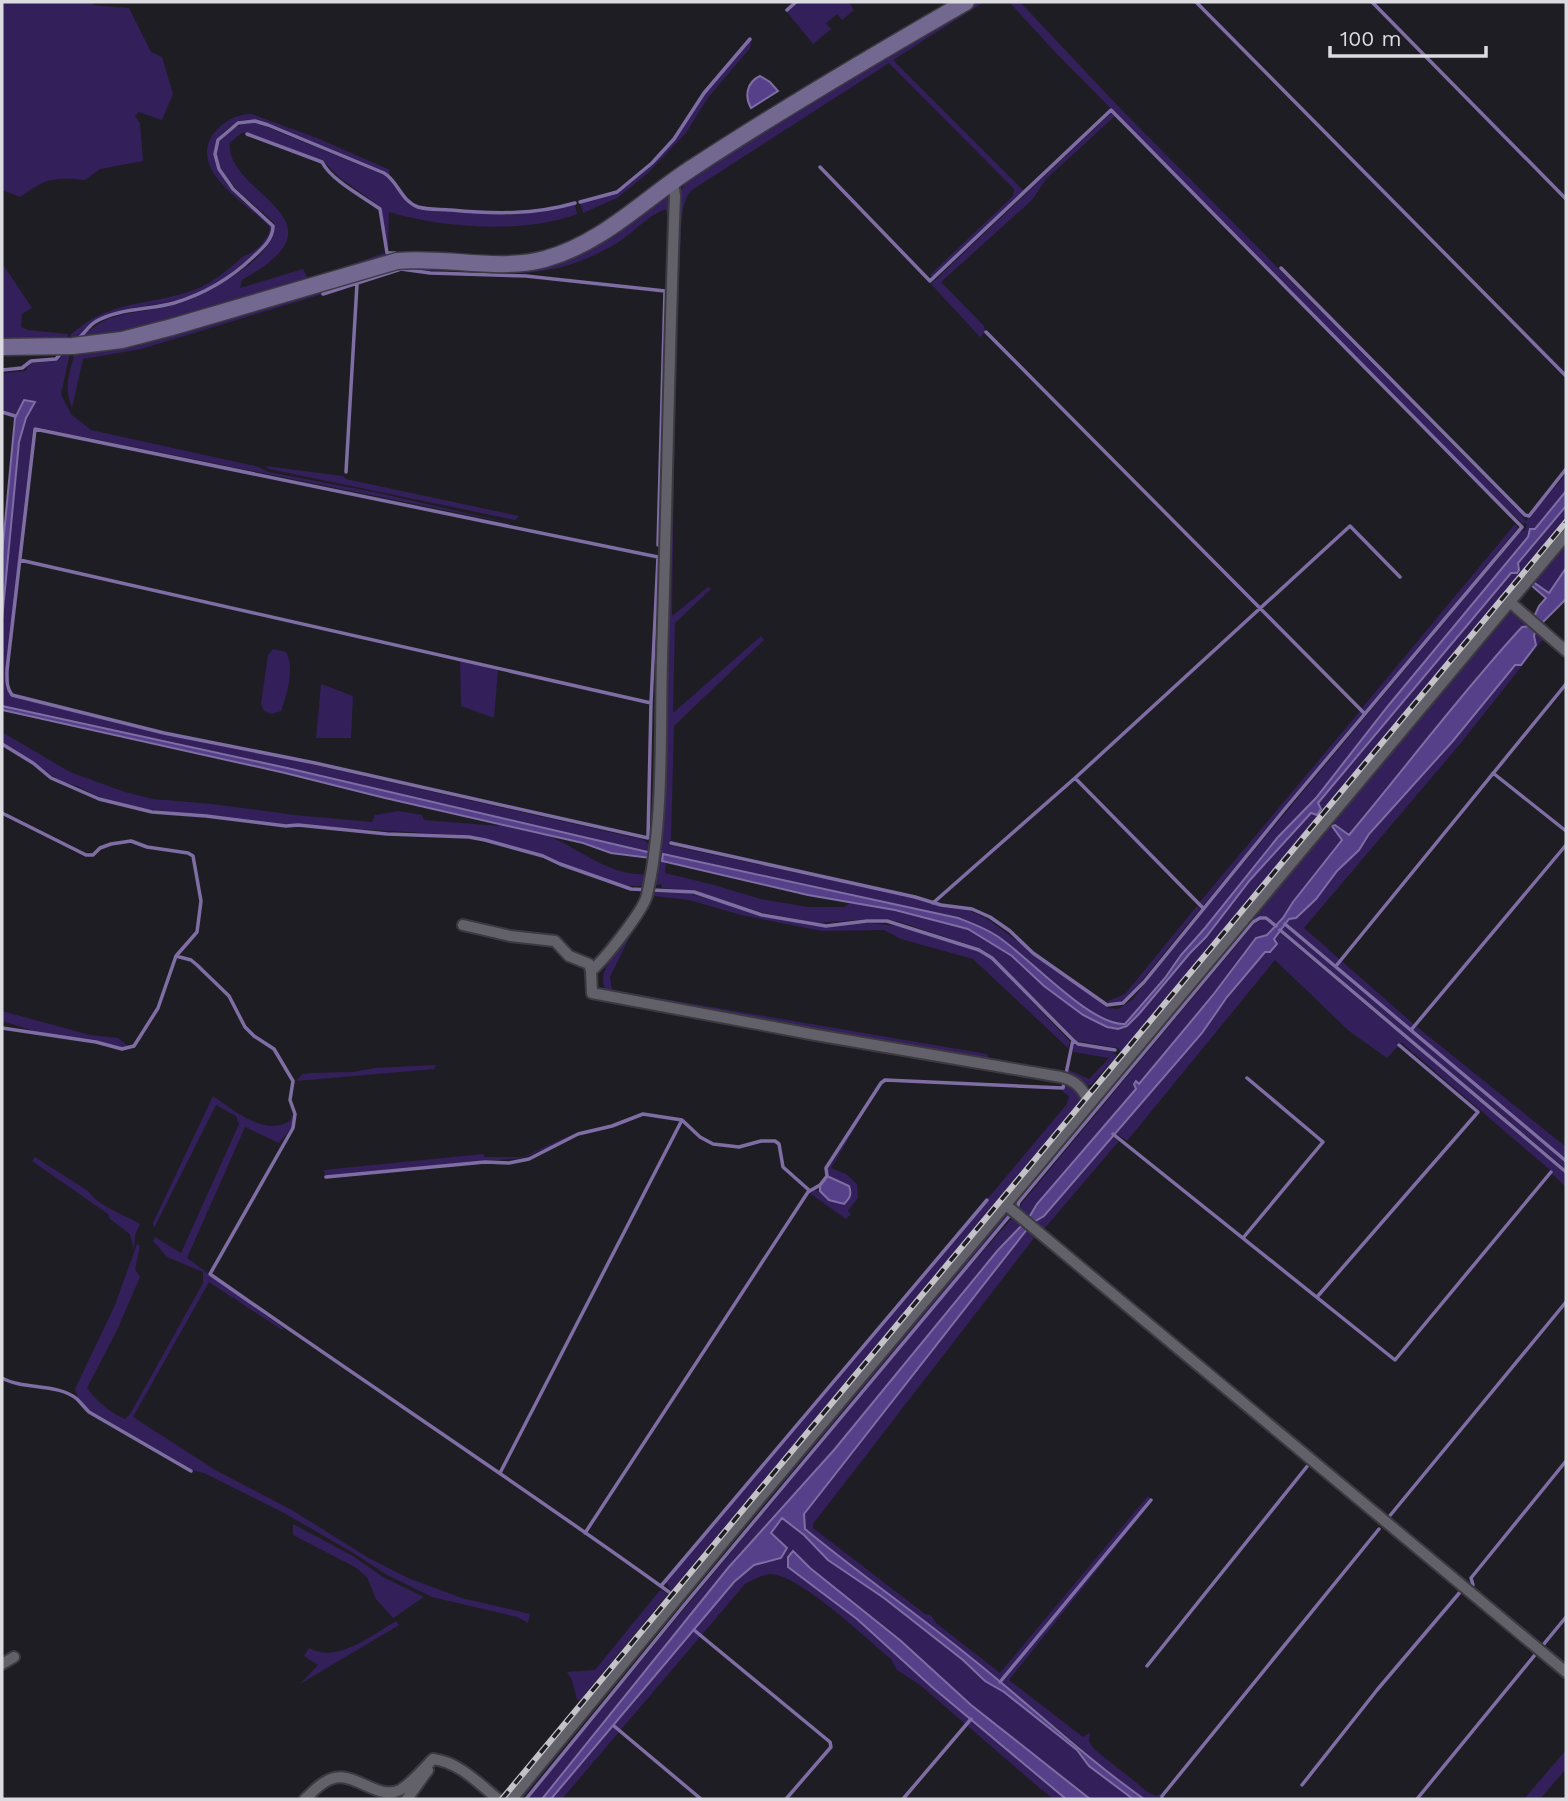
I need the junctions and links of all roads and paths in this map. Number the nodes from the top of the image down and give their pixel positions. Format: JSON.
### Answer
{"nodes":[{"id":1,"x":966,"y":2,"type":"edge"},
{"id":2,"x":673,"y":182,"type":"junction"},
{"id":3,"x":2,"y":347,"type":"edge"},
{"id":4,"x":1566,"y":536,"type":"edge"},
{"id":5,"x":1511,"y":603,"type":"junction"},
{"id":6,"x":1566,"y":651,"type":"edge"},
{"id":7,"x":463,"y":925,"type":"dead end"},
{"id":8,"x":591,"y":971,"type":"junction"},
{"id":9,"x":1090,"y":1104,"type":"junction"},
{"id":10,"x":1006,"y":1205,"type":"junction"},
{"id":11,"x":14,"y":1657,"type":"dead end"},
{"id":12,"x":2,"y":1664,"type":"edge"},
{"id":13,"x":1566,"y":1672,"type":"edge"},
{"id":14,"x":433,"y":1759,"type":"junction"},
{"id":15,"x":305,"y":1799,"type":"edge"},
{"id":16,"x":407,"y":1799,"type":"edge"},
{"id":17,"x":498,"y":1799,"type":"edge"},
{"id":18,"x":512,"y":1799,"type":"edge"}],
"edges":[{"from":1,"to":2,"type":"street"},
{"from":2,"to":3,"type":"street"},
{"from":2,"to":8,"type":"street"},
{"from":4,"to":5,"type":"street"},
{"from":5,"to":6,"type":"street"},
{"from":5,"to":9,"type":"street"},
{"from":7,"to":8,"type":"street"},
{"from":8,"to":9,"type":"street"},
{"from":9,"to":10,"type":"street"},
{"from":10,"to":13,"type":"street"},
{"from":10,"to":18,"type":"street"},
{"from":11,"to":12,"type":"street"},
{"from":14,"to":15,"type":"street"},
{"from":14,"to":16,"type":"street"},
{"from":14,"to":17,"type":"street"}]}
